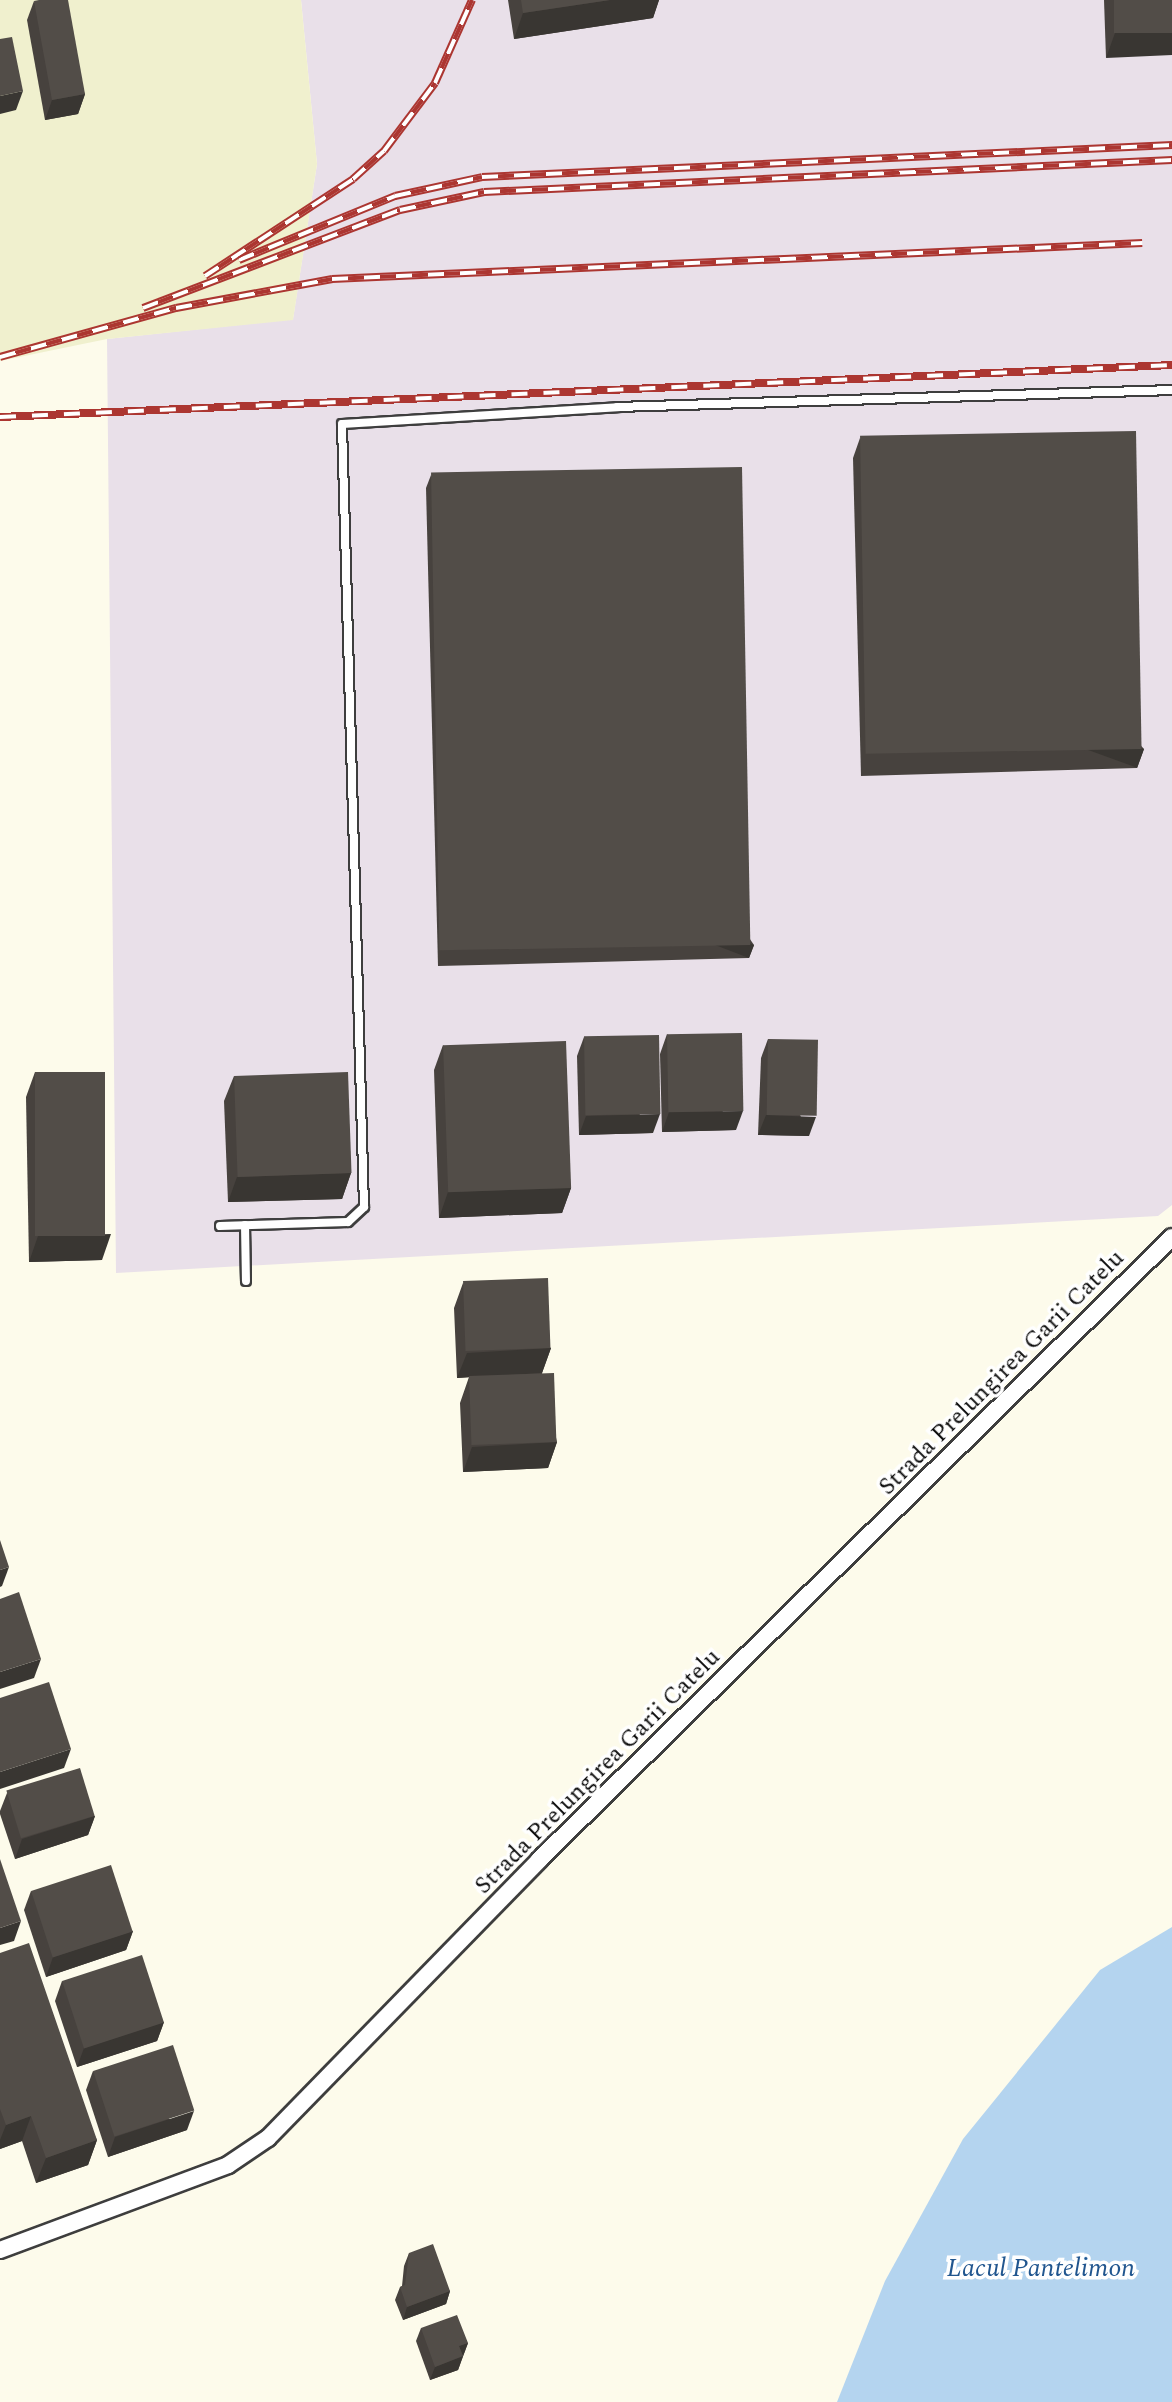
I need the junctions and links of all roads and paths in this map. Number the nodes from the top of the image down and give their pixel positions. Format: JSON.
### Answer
{"nodes":[{"id":1,"x":1172,"y":390,"type":"edge"},
{"id":2,"x":245,"y":1225,"type":"junction"},
{"id":3,"x":220,"y":1226,"type":"dead end"},
{"id":4,"x":1172,"y":1237,"type":"edge"},
{"id":5,"x":246,"y":1281,"type":"dead end"},
{"id":6,"x":0,"y":2250,"type":"edge"}],
"edges":[{"from":1,"to":2,"type":"lane"},
{"from":2,"to":3,"type":"lane"},
{"from":2,"to":5,"type":"lane"},
{"from":4,"to":6,"type":"street","name":"Strada Prelungirea Garii Catelu"}]}
